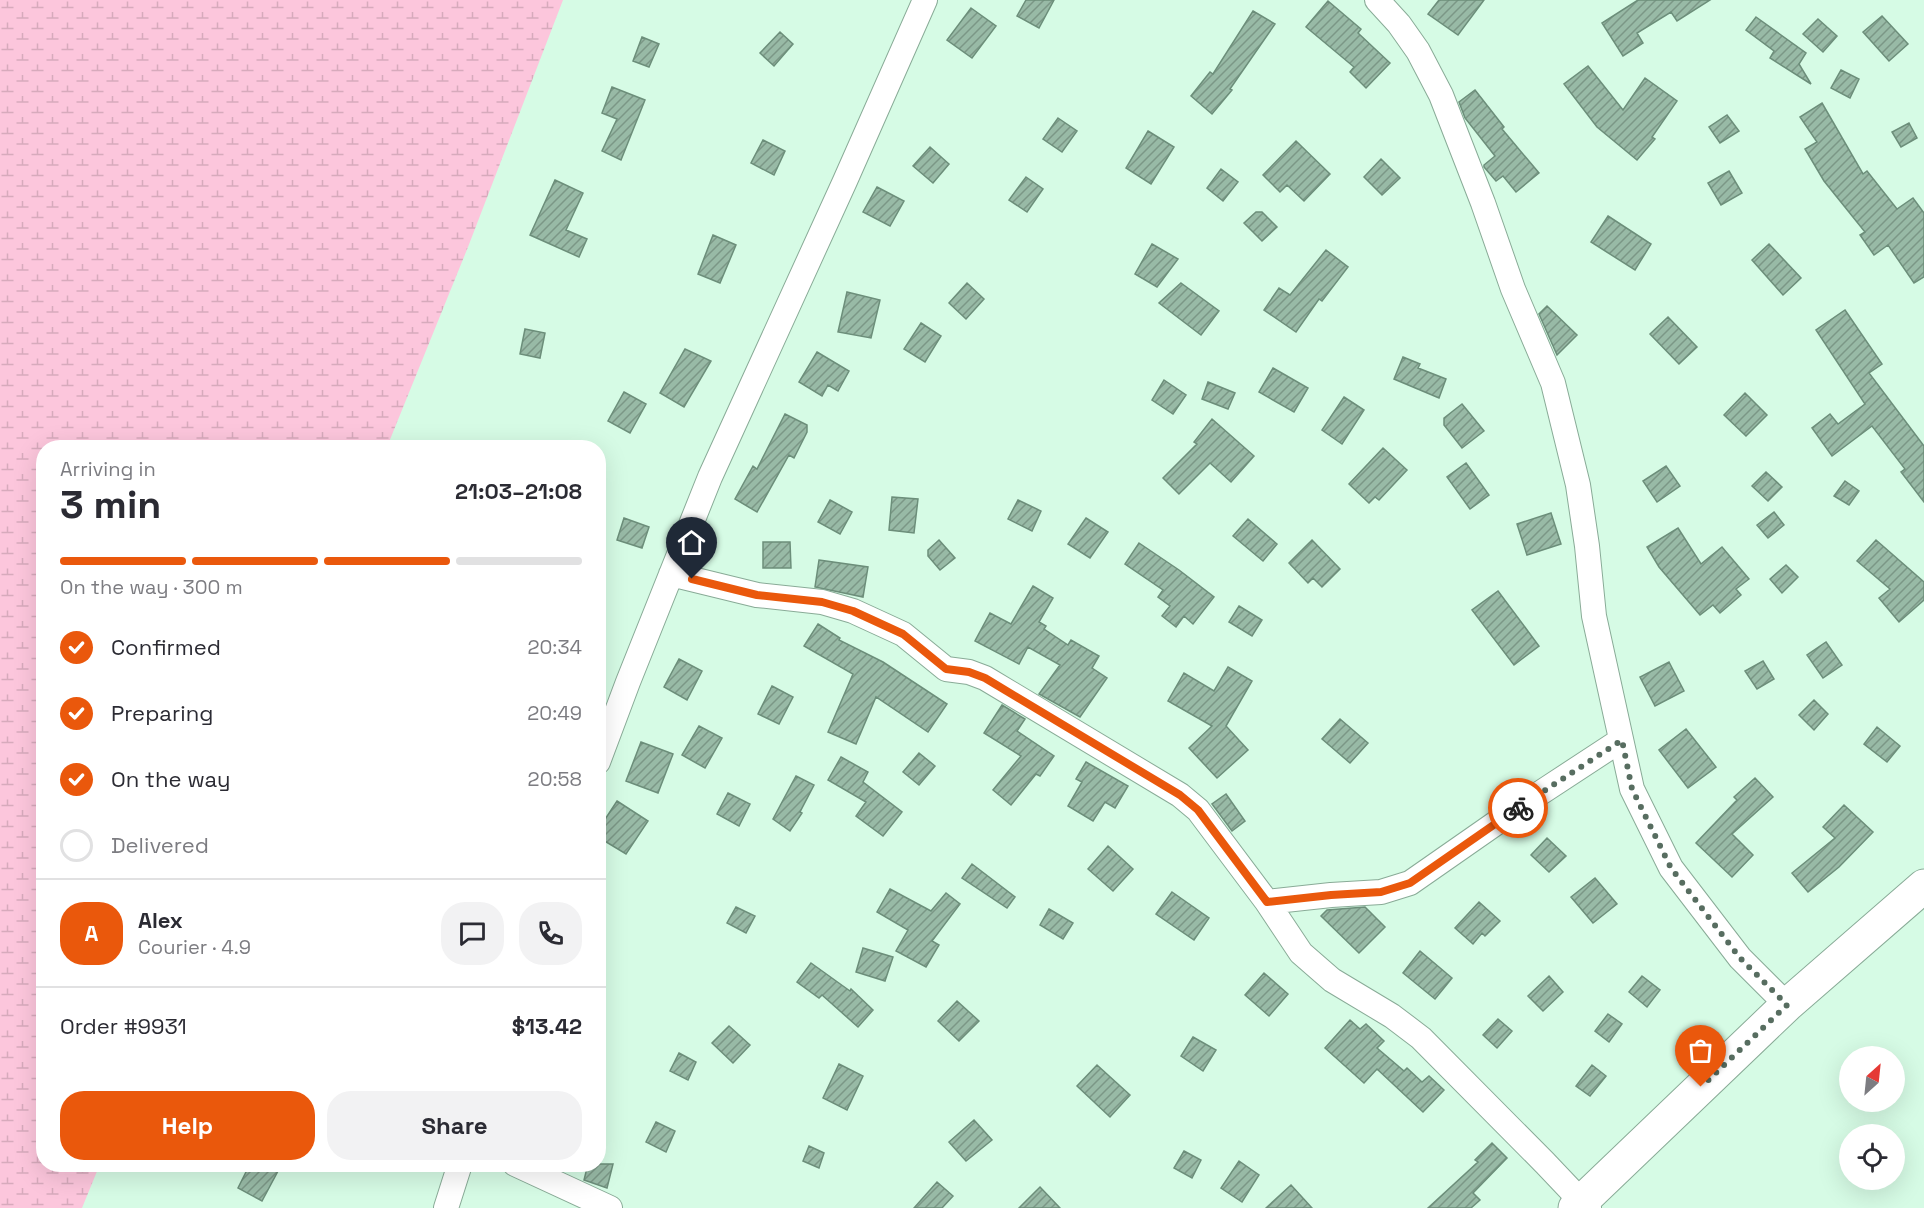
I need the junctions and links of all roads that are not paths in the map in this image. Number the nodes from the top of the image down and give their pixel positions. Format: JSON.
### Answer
{"nodes":[{"id":1,"x":925,"y":0,"type":"edge"},
{"id":2,"x":1377,"y":0,"type":"edge"},
{"id":3,"x":671,"y":574,"type":"junction"},
{"id":4,"x":606,"y":740,"type":"edge"},
{"id":5,"x":1622,"y":740,"type":"junction"},
{"id":6,"x":1924,"y":886,"type":"edge"},
{"id":7,"x":1267,"y":902,"type":"junction"},
{"id":8,"x":1787,"y":1005,"type":"junction"},
{"id":9,"x":457,"y":1172,"type":"edge"},
{"id":10,"x":532,"y":1172,"type":"edge"},
{"id":11,"x":1582,"y":1206,"type":"edge"},
{"id":12,"x":446,"y":1208,"type":"edge"},
{"id":13,"x":610,"y":1208,"type":"edge"}],
"edges":[{"from":1,"to":3,"type":"street"},
{"from":2,"to":5,"type":"street"},
{"from":3,"to":4,"type":"street"},
{"from":3,"to":7,"type":"street"},
{"from":5,"to":7,"type":"street"},
{"from":5,"to":8,"type":"street"},
{"from":6,"to":8,"type":"main road"},
{"from":7,"to":11,"type":"street"},
{"from":8,"to":11,"type":"main road"},
{"from":9,"to":12,"type":"street"},
{"from":10,"to":13,"type":"street"}]}
